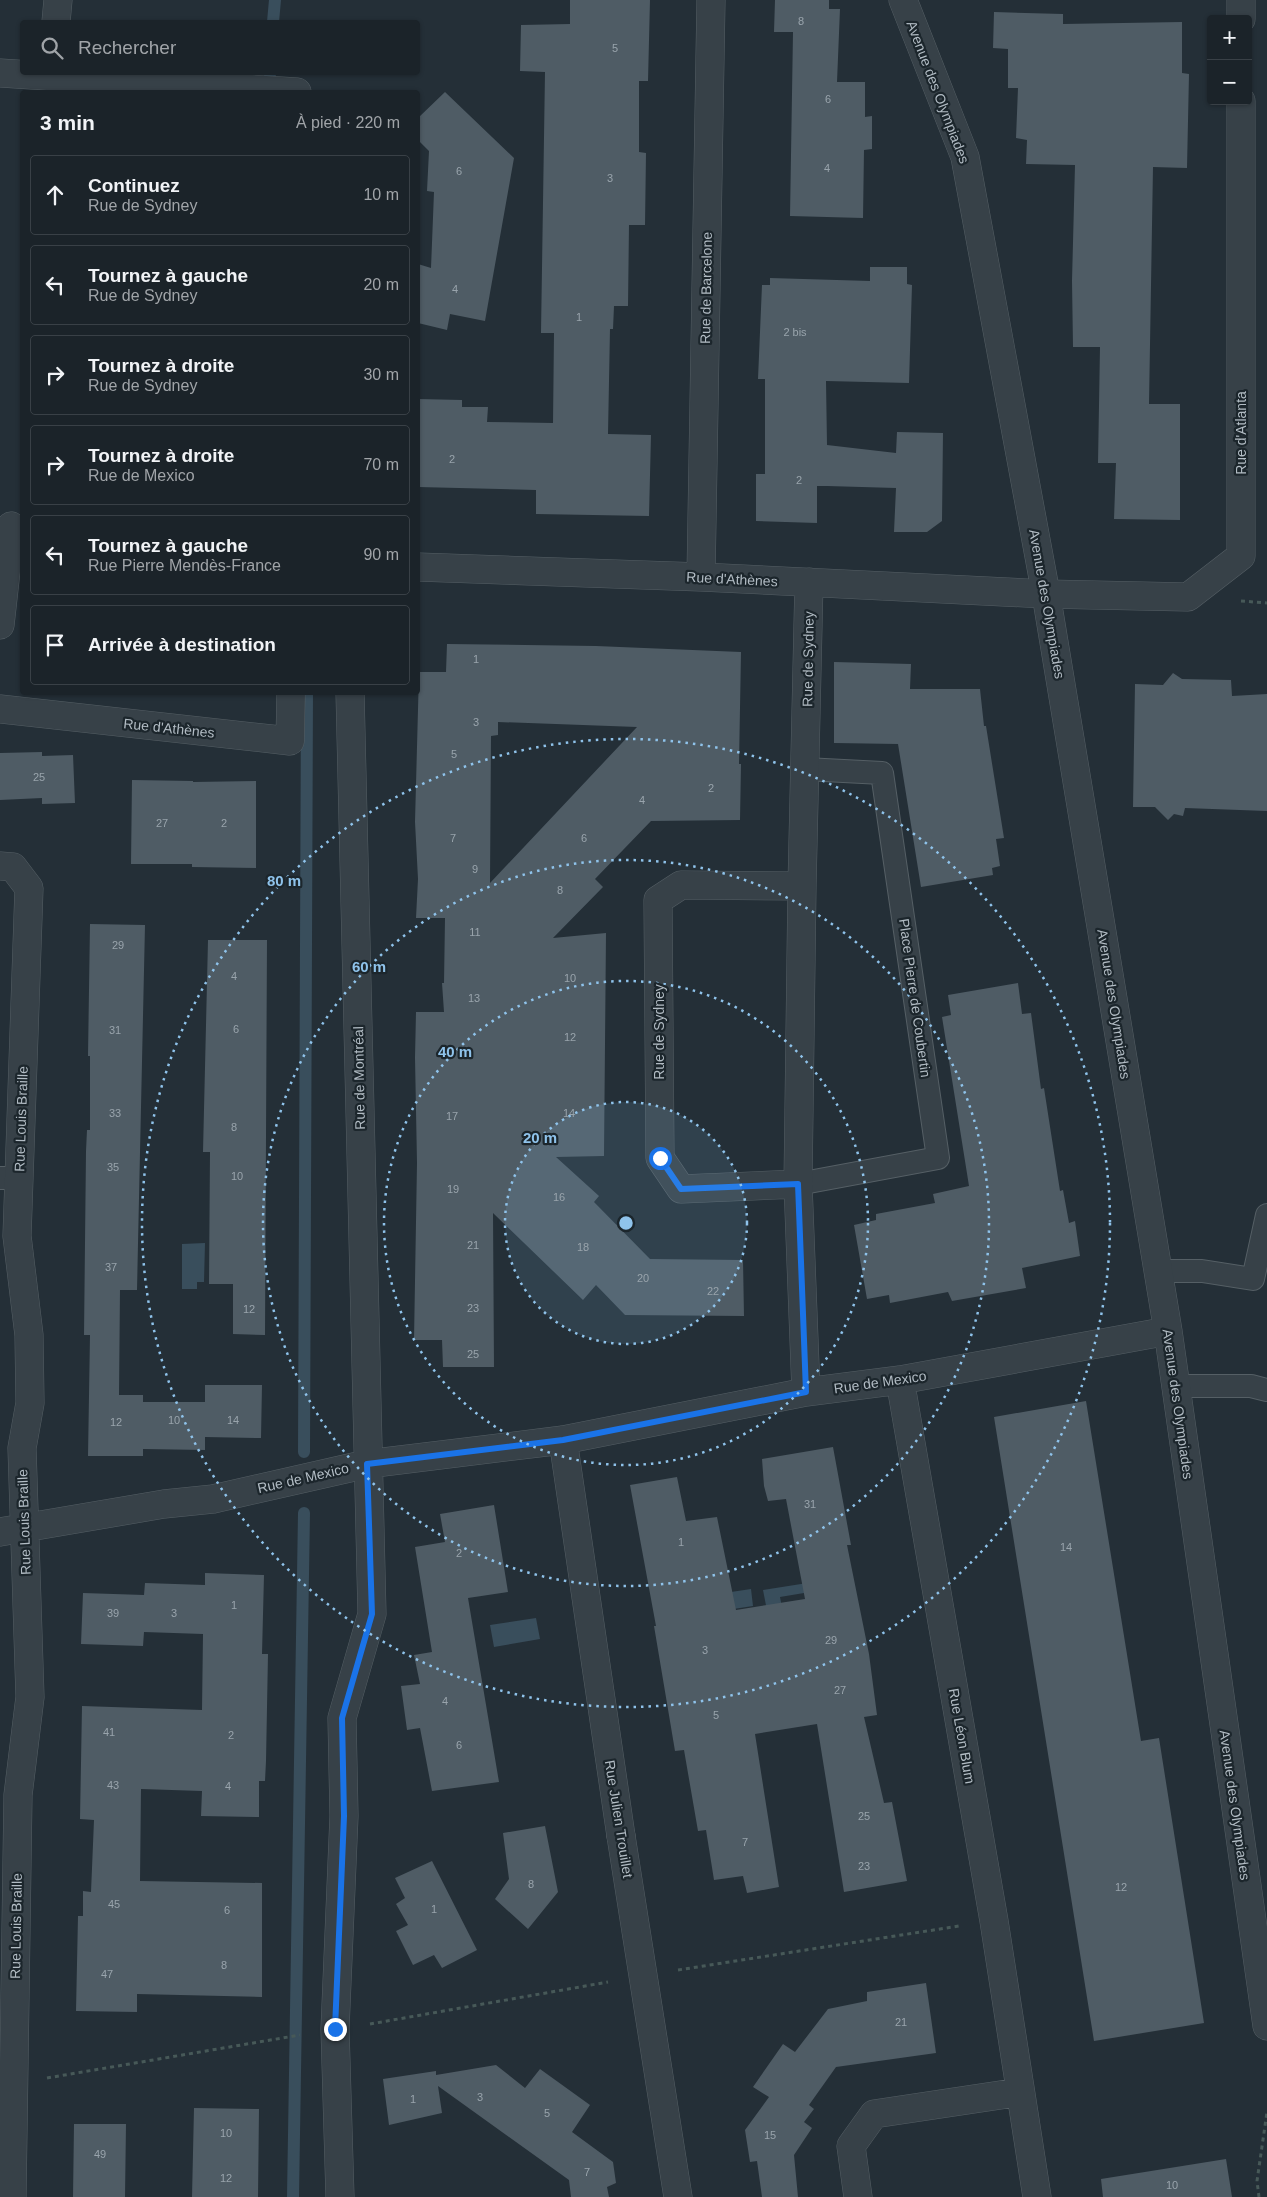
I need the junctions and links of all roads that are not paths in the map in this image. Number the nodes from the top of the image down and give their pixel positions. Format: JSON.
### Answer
{"nodes":[{"id":1,"x":58,"y":0,"type":"edge"},
{"id":2,"x":711,"y":0,"type":"edge"},
{"id":3,"x":903,"y":0,"type":"edge"},
{"id":4,"x":1240,"y":0,"type":"edge"},
{"id":5,"x":1240,"y":15,"type":"edge"},
{"id":6,"x":56,"y":20,"type":"edge"},
{"id":7,"x":0,"y":74,"type":"edge"},
{"id":8,"x":20,"y":74,"type":"edge"},
{"id":9,"x":53,"y":75,"type":"edge"},
{"id":10,"x":268,"y":90,"type":"edge"},
{"id":11,"x":1241,"y":105,"type":"edge"},
{"id":12,"x":11,"y":526,"type":"edge"},
{"id":13,"x":420,"y":567,"type":"edge"},
{"id":14,"x":701,"y":577,"type":"junction"},
{"id":15,"x":809,"y":582,"type":"junction"},
{"id":16,"x":1046,"y":594,"type":"junction"},
{"id":17,"x":0,"y":625,"type":"edge"},
{"id":18,"x":291,"y":695,"type":"edge"},
{"id":19,"x":350,"y":695,"type":"edge"},
{"id":20,"x":0,"y":709,"type":"edge"},
{"id":21,"x":805,"y":769,"type":"junction"},
{"id":22,"x":0,"y":866,"type":"edge"},
{"id":23,"x":802,"y":886,"type":"junction"},
{"id":24,"x":10,"y":1178,"type":"edge"},
{"id":25,"x":798,"y":1184,"type":"junction"},
{"id":26,"x":1267,"y":1214,"type":"edge"},
{"id":27,"x":1158,"y":1271,"type":"junction"},
{"id":28,"x":1260,"y":1281,"type":"edge"},
{"id":29,"x":1168,"y":1331,"type":"junction"},
{"id":30,"x":900,"y":1380,"type":"junction"},
{"id":31,"x":1176,"y":1386,"type":"junction"},
{"id":32,"x":1267,"y":1390,"type":"edge"},
{"id":33,"x":806,"y":1392,"type":"junction"},
{"id":34,"x":563,"y":1440,"type":"junction"},
{"id":35,"x":367,"y":1464,"type":"junction"},
{"id":36,"x":12,"y":1530,"type":"edge"},
{"id":37,"x":1266,"y":2023,"type":"edge"},
{"id":38,"x":1020,"y":2092,"type":"junction"},
{"id":39,"x":12,"y":2197,"type":"edge"},
{"id":40,"x":340,"y":2197,"type":"edge"},
{"id":41,"x":678,"y":2197,"type":"edge"},
{"id":42,"x":858,"y":2197,"type":"edge"},
{"id":43,"x":1037,"y":2197,"type":"edge"}],
"edges":[{"from":1,"to":6,"type":"street"},
{"from":2,"to":14,"type":"street","name":"Rue de Barcelone"},
{"from":3,"to":16,"type":"street","name":"Avenue des Olympiades"},
{"from":4,"to":5,"type":"street"},
{"from":7,"to":8,"type":"street"},
{"from":9,"to":10,"type":"street"},
{"from":11,"to":16,"type":"street","name":"Rue d'Atlanta"},
{"from":12,"to":17,"type":"street"},
{"from":13,"to":14,"type":"street","name":"Rue d'Athènes"},
{"from":14,"to":15,"type":"street","name":"Rue d'Athènes"},
{"from":15,"to":16,"type":"street","name":"Rue d'Athènes"},
{"from":15,"to":21,"type":"street","name":"Rue de Sydney"},
{"from":16,"to":27,"type":"street","name":"Avenue des Olympiades"},
{"from":18,"to":20,"type":"street","name":"Rue d'Athènes"},
{"from":19,"to":35,"type":"street","name":"Rue de Montréal"},
{"from":21,"to":23,"type":"street","name":"Rue de Sydney"},
{"from":21,"to":25,"type":"lane","name":"Place Pierre de Coubertin"},
{"from":22,"to":24,"type":"street","name":"Rue Louis Braille"},
{"from":23,"to":25,"type":"street","name":"Rue de Sydney"},
{"from":23,"to":25,"type":"street","name":"Rue de Sydney"},
{"from":24,"to":36,"type":"street","name":"Rue Louis Braille"},
{"from":25,"to":33,"type":"street","name":"Rue de Sydney"},
{"from":26,"to":28,"type":"lane"},
{"from":27,"to":28,"type":"lane"},
{"from":27,"to":29,"type":"street","name":"Avenue des Olympiades"},
{"from":29,"to":30,"type":"street","name":"Rue de Mexico"},
{"from":29,"to":31,"type":"street","name":"Avenue des Olympiades"},
{"from":30,"to":33,"type":"street","name":"Rue de Mexico"},
{"from":30,"to":38,"type":"street","name":"Rue Léon Blum"},
{"from":31,"to":32,"type":"lane"},
{"from":31,"to":37,"type":"street","name":"Avenue des Olympiades"},
{"from":33,"to":34,"type":"street","name":"Rue de Mexico"},
{"from":34,"to":35,"type":"street","name":"Rue de Mexico"},
{"from":34,"to":41,"type":"street","name":"Rue Julien Trouillet"},
{"from":35,"to":36,"type":"street","name":"Rue de Mexico"},
{"from":35,"to":40,"type":"street","name":"Rue de Montréal"},
{"from":36,"to":39,"type":"street","name":"Rue Louis Braille"},
{"from":38,"to":42,"type":"street"},
{"from":38,"to":43,"type":"street","name":"Rue Léon Blum"}]}
